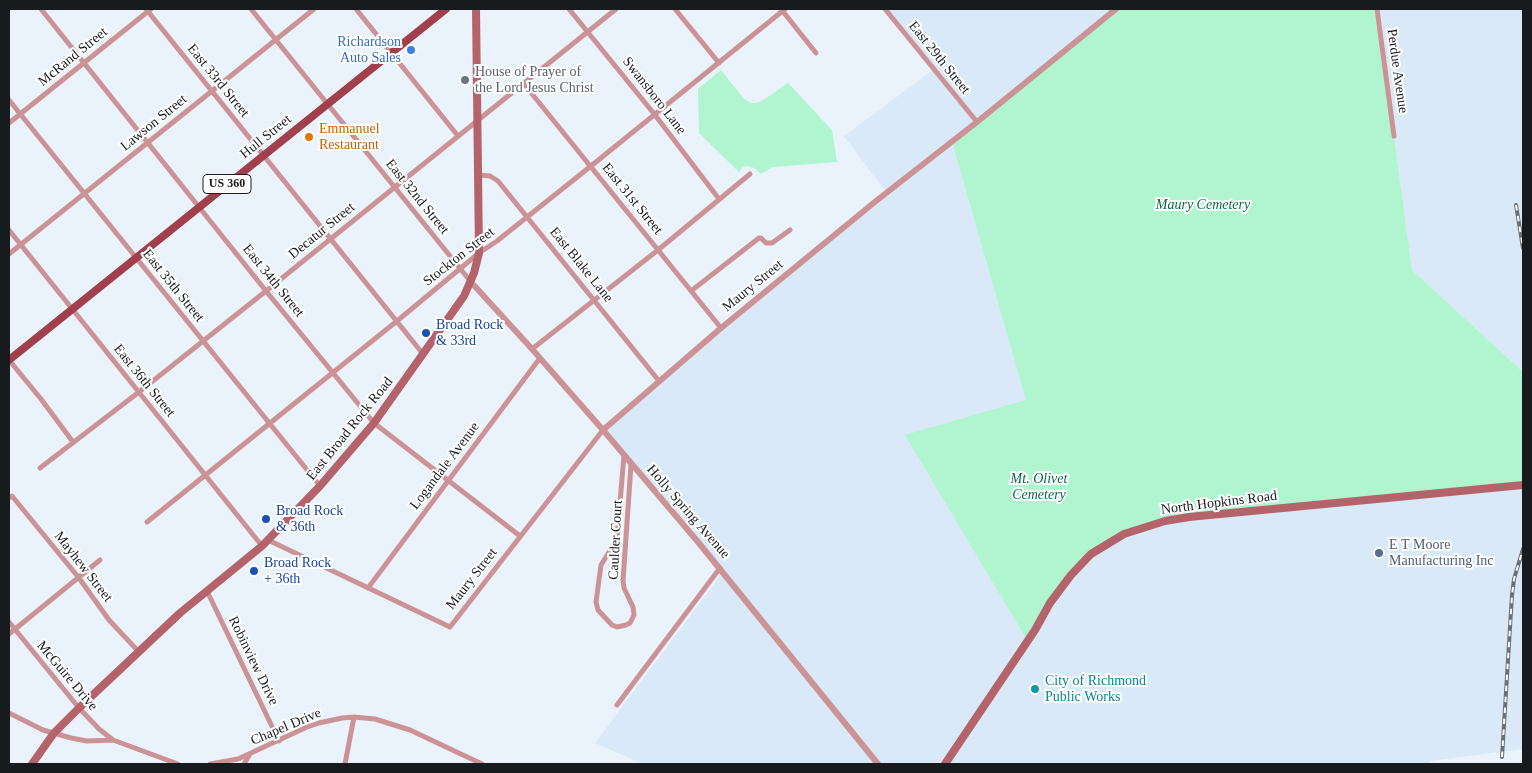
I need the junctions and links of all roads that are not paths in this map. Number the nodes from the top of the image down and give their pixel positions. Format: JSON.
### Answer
{"nodes":[{"id":1,"x":41,"y":9,"type":"edge"},
{"id":2,"x":252,"y":9,"type":"edge"},
{"id":3,"x":314,"y":9,"type":"edge"},
{"id":4,"x":356,"y":9,"type":"edge"},
{"id":5,"x":446,"y":9,"type":"edge"},
{"id":6,"x":476,"y":9,"type":"edge"},
{"id":7,"x":569,"y":9,"type":"edge"},
{"id":8,"x":616,"y":9,"type":"edge"},
{"id":9,"x":675,"y":9,"type":"edge"},
{"id":10,"x":783,"y":9,"type":"edge"},
{"id":11,"x":885,"y":9,"type":"edge"},
{"id":12,"x":1116,"y":9,"type":"edge"},
{"id":13,"x":1377,"y":9,"type":"edge"},
{"id":14,"x":148,"y":10,"type":"edge"},
{"id":15,"x":588,"y":32,"type":"junction"},
{"id":16,"x":276,"y":39,"type":"junction"},
{"id":17,"x":391,"y":53,"type":"junction"},
{"id":18,"x":816,"y":53,"type":"dead end"},
{"id":19,"x":84,"y":63,"type":"junction"},
{"id":20,"x":719,"y":63,"type":"junction"},
{"id":21,"x":524,"y":84,"type":"junction"},
{"id":22,"x":212,"y":91,"type":"junction"},
{"id":23,"x":9,"y":100,"type":"edge"},
{"id":24,"x":327,"y":104,"type":"junction"},
{"id":25,"x":20,"y":114,"type":"junction"},
{"id":26,"x":655,"y":115,"type":"junction"},
{"id":27,"x":477,"y":120,"type":"junction"},
{"id":28,"x":977,"y":122,"type":"junction"},
{"id":29,"x":9,"y":123,"type":"edge"},
{"id":30,"x":458,"y":136,"type":"junction"},
{"id":31,"x":1394,"y":136,"type":"dead end"},
{"id":32,"x":148,"y":142,"type":"junction"},
{"id":33,"x":264,"y":155,"type":"junction"},
{"id":34,"x":592,"y":166,"type":"junction"},
{"id":35,"x":750,"y":174,"type":"dead end"},
{"id":36,"x":479,"y":175,"type":"junction"},
{"id":37,"x":394,"y":188,"type":"junction"},
{"id":38,"x":84,"y":193,"type":"junction"},
{"id":39,"x":720,"y":199,"type":"junction"},
{"id":40,"x":200,"y":206,"type":"junction"},
{"id":41,"x":527,"y":217,"type":"junction"},
{"id":42,"x":9,"y":230,"type":"edge"},
{"id":43,"x":790,"y":230,"type":"dead end"},
{"id":44,"x":330,"y":238,"type":"junction"},
{"id":45,"x":20,"y":244,"type":"junction"},
{"id":46,"x":658,"y":250,"type":"junction"},
{"id":47,"x":479,"y":253,"type":"junction"},
{"id":48,"x":9,"y":254,"type":"edge"},
{"id":49,"x":136,"y":258,"type":"junction"},
{"id":50,"x":460,"y":269,"type":"junction"},
{"id":51,"x":471,"y":282,"type":"junction"},
{"id":52,"x":266,"y":291,"type":"junction"},
{"id":53,"x":692,"y":291,"type":"junction"},
{"id":54,"x":594,"y":299,"type":"junction"},
{"id":55,"x":72,"y":309,"type":"junction"},
{"id":56,"x":397,"y":321,"type":"junction"},
{"id":57,"x":721,"y":328,"type":"junction"},
{"id":58,"x":203,"y":341,"type":"junction"},
{"id":59,"x":532,"y":349,"type":"junction"},
{"id":60,"x":423,"y":354,"type":"junction"},
{"id":61,"x":540,"y":358,"type":"junction"},
{"id":62,"x":9,"y":360,"type":"edge"},
{"id":63,"x":333,"y":372,"type":"junction"},
{"id":64,"x":659,"y":381,"type":"junction"},
{"id":65,"x":139,"y":392,"type":"junction"},
{"id":66,"x":374,"y":423,"type":"junction"},
{"id":67,"x":270,"y":424,"type":"junction"},
{"id":68,"x":603,"y":430,"type":"junction"},
{"id":69,"x":74,"y":442,"type":"junction"},
{"id":70,"x":624,"y":455,"type":"junction"},
{"id":71,"x":632,"y":465,"type":"junction"},
{"id":72,"x":40,"y":468,"type":"dead end"},
{"id":73,"x":206,"y":475,"type":"junction"},
{"id":74,"x":448,"y":481,"type":"junction"},
{"id":75,"x":1523,"y":485,"type":"edge"},
{"id":76,"x":320,"y":486,"type":"junction"},
{"id":77,"x":10,"y":497,"type":"edge"},
{"id":78,"x":147,"y":522,"type":"dead end"},
{"id":79,"x":520,"y":536,"type":"junction"},
{"id":80,"x":265,"y":543,"type":"junction"},
{"id":81,"x":100,"y":560,"type":"dead end"},
{"id":82,"x":720,"y":568,"type":"junction"},
{"id":83,"x":78,"y":578,"type":"junction"},
{"id":84,"x":368,"y":588,"type":"junction"},
{"id":85,"x":207,"y":590,"type":"junction"},
{"id":86,"x":9,"y":622,"type":"edge"},
{"id":87,"x":450,"y":627,"type":"joint"},
{"id":88,"x":14,"y":629,"type":"junction"},
{"id":89,"x":9,"y":634,"type":"edge"},
{"id":90,"x":138,"y":652,"type":"junction"},
{"id":91,"x":616,"y":705,"type":"dead end"},
{"id":92,"x":79,"y":708,"type":"junction"},
{"id":93,"x":9,"y":713,"type":"edge"},
{"id":94,"x":354,"y":717,"type":"junction"},
{"id":95,"x":54,"y":733,"type":"junction"},
{"id":96,"x":113,"y":740,"type":"junction"},
{"id":97,"x":279,"y":740,"type":"junction"},
{"id":98,"x":250,"y":754,"type":"junction"},
{"id":99,"x":478,"y":763,"type":"edge"},
{"id":100,"x":32,"y":764,"type":"edge"},
{"id":101,"x":178,"y":764,"type":"edge"},
{"id":102,"x":210,"y":764,"type":"edge"},
{"id":103,"x":244,"y":764,"type":"edge"},
{"id":104,"x":345,"y":764,"type":"edge"},
{"id":105,"x":878,"y":764,"type":"edge"},
{"id":106,"x":944,"y":764,"type":"edge"}],
"edges":[{"from":1,"to":19,"type":"street","name":"East 34th Street"},
{"from":2,"to":16,"type":"street","name":"East 32nd Street"},
{"from":3,"to":16,"type":"street","name":"Lawson Street"},
{"from":4,"to":17,"type":"street"},
{"from":5,"to":17,"type":"main road","name":"Hull Street","number":"US 360"},
{"from":6,"to":27,"type":"main road","name":"East Broad Rock Road"},
{"from":7,"to":15,"type":"street","name":"Swansboro Lane"},
{"from":8,"to":15,"type":"street","name":"Decatur Street"},
{"from":9,"to":20,"type":"street"},
{"from":10,"to":18,"type":"street"},
{"from":10,"to":20,"type":"street","name":"Stockton Street"},
{"from":11,"to":28,"type":"street","name":"East 29th Street"},
{"from":12,"to":28,"type":"street","name":"Maury Street"},
{"from":13,"to":31,"type":"street","name":"Perdue Avenue"},
{"from":14,"to":19,"type":"street","name":"McRand Street"},
{"from":14,"to":22,"type":"street","name":"East 33rd Street"},
{"from":15,"to":21,"type":"street","name":"Decatur Street"},
{"from":15,"to":26,"type":"street","name":"Swansboro Lane"},
{"from":16,"to":22,"type":"street","name":"Lawson Street"},
{"from":16,"to":24,"type":"street","name":"East 32nd Street"},
{"from":17,"to":24,"type":"main road","name":"Hull Street","number":"US 360"},
{"from":17,"to":30,"type":"street"},
{"from":19,"to":25,"type":"street","name":"McRand Street"},
{"from":19,"to":32,"type":"street","name":"East 34th Street"},
{"from":20,"to":26,"type":"street","name":"Stockton Street"},
{"from":21,"to":27,"type":"street","name":"Decatur Street"},
{"from":21,"to":34,"type":"street","name":"East 31st Street"},
{"from":22,"to":32,"type":"street","name":"Lawson Street"},
{"from":22,"to":33,"type":"street","name":"East 33rd Street"},
{"from":23,"to":25,"type":"street","name":"East 35th Street"},
{"from":24,"to":33,"type":"main road","name":"Hull Street","number":"US 360"},
{"from":24,"to":37,"type":"street","name":"East 32nd Street"},
{"from":25,"to":29,"type":"street","name":"McRand Street"},
{"from":25,"to":38,"type":"street","name":"East 35th Street"},
{"from":26,"to":34,"type":"street","name":"Stockton Street"},
{"from":26,"to":39,"type":"street","name":"Swansboro Lane"},
{"from":27,"to":30,"type":"street","name":"Decatur Street"},
{"from":27,"to":36,"type":"main road","name":"East Broad Rock Road"},
{"from":28,"to":57,"type":"street","name":"Maury Street"},
{"from":30,"to":37,"type":"street","name":"Decatur Street"},
{"from":32,"to":38,"type":"street","name":"Lawson Street"},
{"from":32,"to":40,"type":"street","name":"East 34th Street"},
{"from":33,"to":40,"type":"main road","name":"Hull Street","number":"US 360"},
{"from":33,"to":44,"type":"street","name":"East 33rd Street"},
{"from":34,"to":41,"type":"street","name":"Stockton Street"},
{"from":34,"to":46,"type":"street","name":"East 31st Street"},
{"from":35,"to":39,"type":"street"},
{"from":36,"to":41,"type":"street","name":"East Blake Lane"},
{"from":36,"to":47,"type":"main road","name":"East Broad Rock Road"},
{"from":37,"to":44,"type":"street","name":"Decatur Street"},
{"from":37,"to":50,"type":"street","name":"East 32nd Street"},
{"from":38,"to":45,"type":"street","name":"Lawson Street"},
{"from":38,"to":49,"type":"street","name":"East 35th Street"},
{"from":39,"to":46,"type":"street"},
{"from":40,"to":49,"type":"main road","name":"Hull Street","number":"US 360"},
{"from":40,"to":52,"type":"street","name":"East 34th Street"},
{"from":41,"to":47,"type":"street","name":"Stockton Street"},
{"from":41,"to":54,"type":"street","name":"East Blake Lane"},
{"from":42,"to":45,"type":"street","name":"East 36th Street"},
{"from":43,"to":53,"type":"street"},
{"from":44,"to":52,"type":"street","name":"Decatur Street"},
{"from":44,"to":56,"type":"street","name":"East 33rd Street"},
{"from":45,"to":48,"type":"street","name":"Lawson Street"},
{"from":45,"to":55,"type":"street","name":"East 36th Street"},
{"from":46,"to":53,"type":"street","name":"East 31st Street"},
{"from":46,"to":54,"type":"street"},
{"from":47,"to":50,"type":"street","name":"Stockton Street"},
{"from":47,"to":51,"type":"main road","name":"East Broad Rock Road"},
{"from":49,"to":55,"type":"main road","name":"Hull Street","number":"US 360"},
{"from":49,"to":58,"type":"street","name":"East 35th Street"},
{"from":50,"to":51,"type":"street","name":"East 32nd Street"},
{"from":50,"to":56,"type":"street","name":"Stockton Street"},
{"from":51,"to":59,"type":"street","name":"Holly Spring Avenue"},
{"from":51,"to":60,"type":"main road","name":"East Broad Rock Road"},
{"from":52,"to":58,"type":"street","name":"Decatur Street"},
{"from":52,"to":63,"type":"street","name":"East 34th Street"},
{"from":53,"to":57,"type":"street","name":"East 31st Street"},
{"from":54,"to":59,"type":"street"},
{"from":54,"to":64,"type":"street","name":"East Blake Lane"},
{"from":55,"to":62,"type":"main road","name":"Hull Street","number":"US 360"},
{"from":55,"to":65,"type":"street","name":"East 36th Street"},
{"from":56,"to":60,"type":"street","name":"East 33rd Street"},
{"from":56,"to":63,"type":"street","name":"Stockton Street"},
{"from":57,"to":64,"type":"street","name":"Maury Street"},
{"from":58,"to":65,"type":"street","name":"Decatur Street"},
{"from":58,"to":67,"type":"street","name":"East 35th Street"},
{"from":59,"to":61,"type":"street","name":"Holly Spring Avenue"},
{"from":60,"to":66,"type":"main road","name":"East Broad Rock Road"},
{"from":61,"to":68,"type":"street","name":"Holly Spring Avenue"},
{"from":61,"to":74,"type":"street","name":"Logandale Avenue"},
{"from":62,"to":69,"type":"street"},
{"from":63,"to":66,"type":"street","name":"East 34th Street"},
{"from":63,"to":67,"type":"street","name":"Stockton Street"},
{"from":64,"to":68,"type":"street","name":"Maury Street"},
{"from":65,"to":69,"type":"street","name":"Decatur Street"},
{"from":65,"to":73,"type":"street","name":"East 36th Street"},
{"from":66,"to":74,"type":"street","name":"East 34th Street"},
{"from":66,"to":76,"type":"main road","name":"East Broad Rock Road"},
{"from":67,"to":73,"type":"street","name":"Stockton Street"},
{"from":67,"to":76,"type":"street","name":"East 35th Street"},
{"from":68,"to":70,"type":"street","name":"Holly Spring Avenue"},
{"from":68,"to":79,"type":"street","name":"Maury Street"},
{"from":69,"to":72,"type":"street","name":"Decatur Street"},
{"from":70,"to":71,"type":"street","name":"Holly Spring Avenue"},
{"from":70,"to":71,"type":"street","name":"Caulder Court"},
{"from":71,"to":82,"type":"street","name":"Holly Spring Avenue"},
{"from":73,"to":78,"type":"street","name":"Stockton Street"},
{"from":73,"to":80,"type":"street","name":"East 36th Street"},
{"from":74,"to":79,"type":"street","name":"East 34th Street"},
{"from":74,"to":84,"type":"street","name":"Logandale Avenue"},
{"from":75,"to":106,"type":"main road","name":"North Hopkins Road"},
{"from":76,"to":80,"type":"main road","name":"East Broad Rock Road"},
{"from":77,"to":83,"type":"street","name":"Mayhew Street"},
{"from":79,"to":87,"type":"street","name":"Maury Street"},
{"from":80,"to":84,"type":"street","name":"East 36th Street"},
{"from":80,"to":85,"type":"main road","name":"East Broad Rock Road"},
{"from":81,"to":83,"type":"street"},
{"from":82,"to":91,"type":"street"},
{"from":82,"to":105,"type":"street","name":"Holly Spring Avenue"},
{"from":83,"to":88,"type":"street"},
{"from":83,"to":90,"type":"street","name":"Mayhew Street"},
{"from":84,"to":87,"type":"street","name":"East 36th Street"},
{"from":85,"to":90,"type":"main road","name":"East Broad Rock Road"},
{"from":85,"to":97,"type":"street","name":"Robinview Drive"},
{"from":86,"to":88,"type":"street","name":"McGuire Drive"},
{"from":88,"to":89,"type":"street"},
{"from":88,"to":92,"type":"street","name":"McGuire Drive"},
{"from":90,"to":92,"type":"main road","name":"East Broad Rock Road"},
{"from":92,"to":95,"type":"main road","name":"East Broad Rock Road"},
{"from":92,"to":96,"type":"street","name":"McGuire Drive"},
{"from":93,"to":95,"type":"street","name":"McGuire Drive"},
{"from":94,"to":97,"type":"street","name":"Chapel Drive"},
{"from":94,"to":99,"type":"street","name":"Chapel Drive"},
{"from":94,"to":104,"type":"street"},
{"from":95,"to":96,"type":"street","name":"McGuire Drive"},
{"from":95,"to":100,"type":"main road","name":"East Broad Rock Road"},
{"from":96,"to":101,"type":"street","name":"McGuire Drive"},
{"from":97,"to":98,"type":"street","name":"Chapel Drive"},
{"from":98,"to":102,"type":"street","name":"Chapel Drive"},
{"from":98,"to":103,"type":"street"}]}
